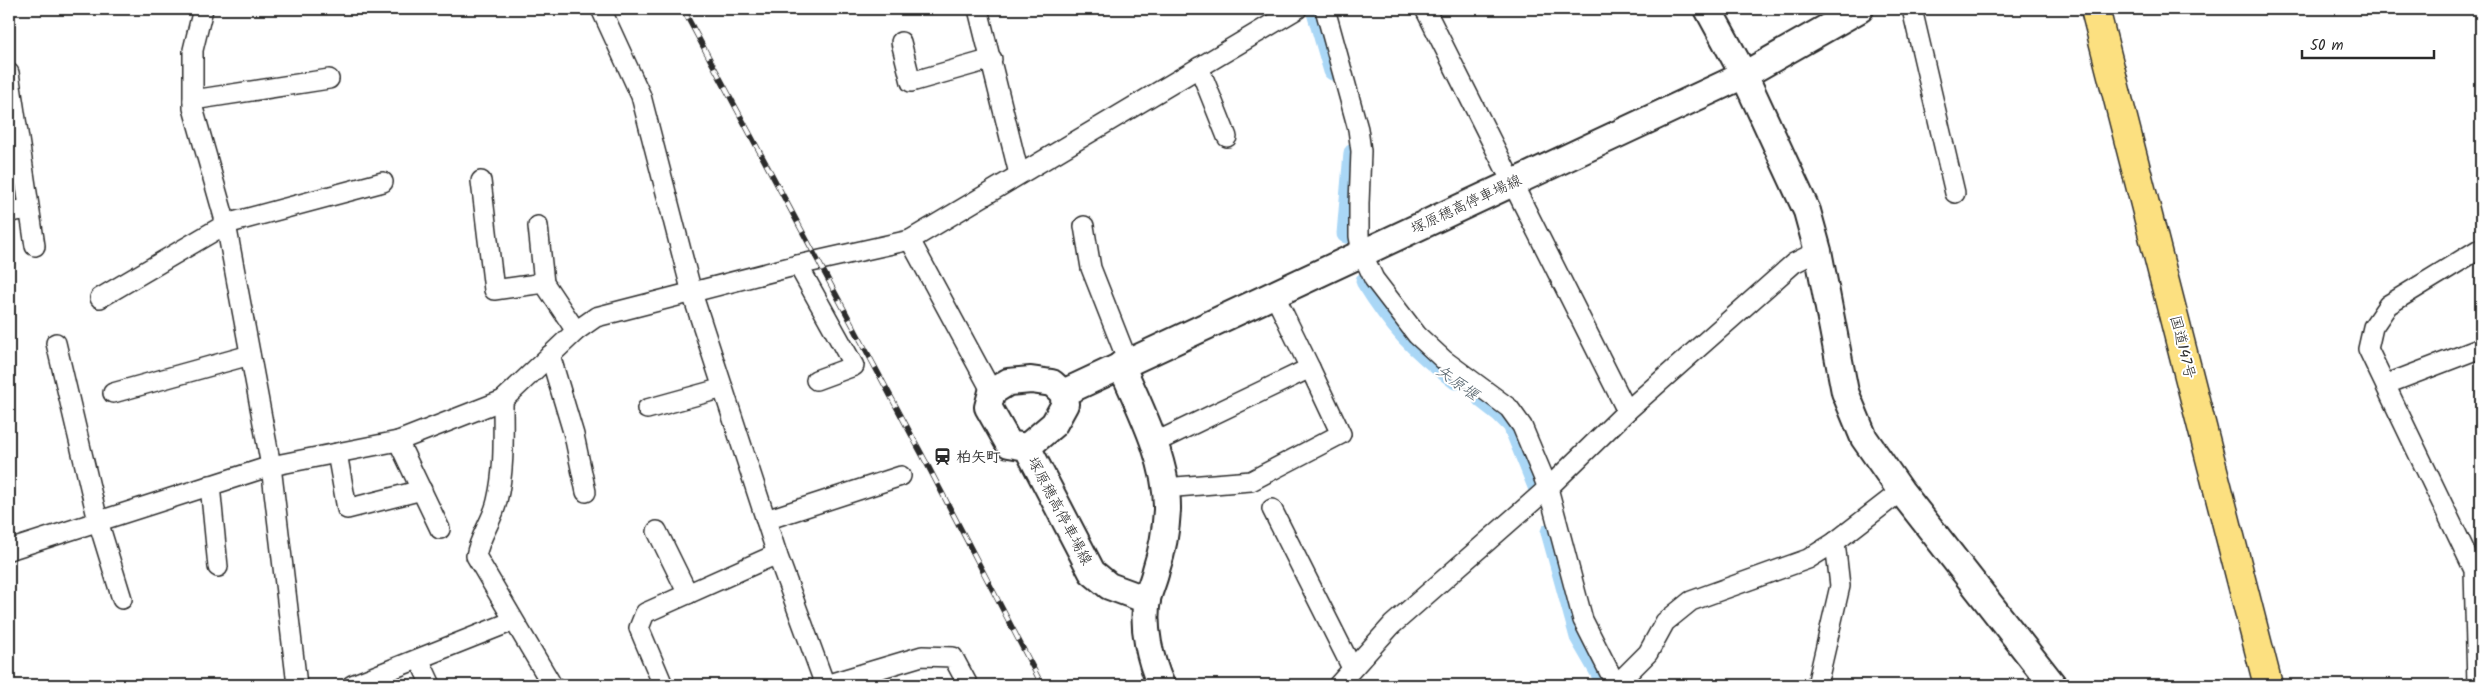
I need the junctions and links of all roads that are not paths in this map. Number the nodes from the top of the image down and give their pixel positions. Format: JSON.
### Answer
{"nodes":[{"id":1,"x":203,"y":9,"type":"edge"},
{"id":2,"x":601,"y":9,"type":"edge"},
{"id":3,"x":978,"y":9,"type":"edge"},
{"id":4,"x":1325,"y":9,"type":"edge"},
{"id":5,"x":1424,"y":9,"type":"edge"},
{"id":6,"x":1708,"y":9,"type":"edge"},
{"id":7,"x":1860,"y":9,"type":"edge"},
{"id":8,"x":1912,"y":9,"type":"edge"},
{"id":9,"x":2095,"y":9,"type":"edge"},
{"id":10,"x":1284,"y":11,"type":"edge"},
{"id":11,"x":900,"y":42,"type":"dead end"},
{"id":12,"x":992,"y":59,"type":"junction"},
{"id":13,"x":1200,"y":67,"type":"junction"},
{"id":14,"x":9,"y":73,"type":"edge"},
{"id":15,"x":1744,"y":75,"type":"junction"},
{"id":16,"x":329,"y":79,"type":"dead end"},
{"id":17,"x":193,"y":100,"type":"junction"},
{"id":18,"x":1227,"y":137,"type":"dead end"},
{"id":19,"x":1020,"y":174,"type":"junction"},
{"id":20,"x":481,"y":180,"type":"dead end"},
{"id":21,"x":383,"y":182,"type":"dead end"},
{"id":22,"x":1511,"y":184,"type":"junction"},
{"id":23,"x":1955,"y":193,"type":"dead end"},
{"id":24,"x":29,"y":209,"type":"junction"},
{"id":25,"x":9,"y":212,"type":"edge"},
{"id":26,"x":226,"y":224,"type":"junction"},
{"id":27,"x":538,"y":226,"type":"dead end"},
{"id":28,"x":1084,"y":226,"type":"dead end"},
{"id":29,"x":910,"y":240,"type":"junction"},
{"id":30,"x":35,"y":246,"type":"dead end"},
{"id":31,"x":2481,"y":248,"type":"edge"},
{"id":32,"x":1818,"y":251,"type":"junction"},
{"id":33,"x":1362,"y":253,"type":"junction"},
{"id":34,"x":798,"y":265,"type":"junction"},
{"id":35,"x":544,"y":283,"type":"junction"},
{"id":36,"x":692,"y":292,"type":"junction"},
{"id":37,"x":1274,"y":294,"type":"junction"},
{"id":38,"x":100,"y":298,"type":"dead end"},
{"id":39,"x":576,"y":331,"type":"junction"},
{"id":40,"x":56,"y":343,"type":"dead end"},
{"id":41,"x":2481,"y":348,"type":"edge"},
{"id":42,"x":250,"y":355,"type":"junction"},
{"id":43,"x":550,"y":355,"type":"junction"},
{"id":44,"x":1124,"y":364,"type":"junction"},
{"id":45,"x":1310,"y":368,"type":"junction"},
{"id":46,"x":816,"y":380,"type":"dead end"},
{"id":47,"x":2387,"y":384,"type":"junction"},
{"id":48,"x":723,"y":388,"type":"junction"},
{"id":49,"x":992,"y":392,"type":"junction"},
{"id":50,"x":113,"y":393,"type":"dead end"},
{"id":51,"x":1064,"y":393,"type":"junction"},
{"id":52,"x":503,"y":400,"type":"junction"},
{"id":53,"x":647,"y":409,"type":"dead end"},
{"id":54,"x":1627,"y":411,"type":"junction"},
{"id":55,"x":398,"y":440,"type":"junction"},
{"id":56,"x":1154,"y":443,"type":"junction"},
{"id":57,"x":1027,"y":447,"type":"junction"},
{"id":58,"x":336,"y":453,"type":"junction"},
{"id":59,"x":271,"y":466,"type":"junction"},
{"id":60,"x":901,"y":476,"type":"dead end"},
{"id":61,"x":210,"y":485,"type":"junction"},
{"id":62,"x":1164,"y":488,"type":"junction"},
{"id":63,"x":1548,"y":488,"type":"junction"},
{"id":64,"x":422,"y":490,"type":"junction"},
{"id":65,"x":1901,"y":491,"type":"junction"},
{"id":66,"x":586,"y":492,"type":"dead end"},
{"id":67,"x":1272,"y":509,"type":"dead end"},
{"id":68,"x":766,"y":520,"type":"junction"},
{"id":69,"x":98,"y":521,"type":"junction"},
{"id":70,"x":440,"y":529,"type":"dead end"},
{"id":71,"x":657,"y":531,"type":"dead end"},
{"id":72,"x":1835,"y":542,"type":"junction"},
{"id":73,"x":12,"y":544,"type":"edge"},
{"id":74,"x":777,"y":554,"type":"junction"},
{"id":75,"x":218,"y":567,"type":"dead end"},
{"id":76,"x":688,"y":594,"type":"junction"},
{"id":77,"x":122,"y":598,"type":"dead end"},
{"id":78,"x":1147,"y":600,"type":"junction"},
{"id":79,"x":513,"y":621,"type":"junction"},
{"id":80,"x":419,"y":659,"type":"junction"},
{"id":81,"x":1352,"y":668,"type":"junction"},
{"id":82,"x":297,"y":685,"type":"edge"},
{"id":83,"x":352,"y":685,"type":"edge"},
{"id":84,"x":431,"y":685,"type":"edge"},
{"id":85,"x":552,"y":685,"type":"edge"},
{"id":86,"x":663,"y":685,"type":"edge"},
{"id":87,"x":825,"y":685,"type":"edge"},
{"id":88,"x":968,"y":685,"type":"edge"},
{"id":89,"x":1161,"y":685,"type":"edge"},
{"id":90,"x":1338,"y":685,"type":"edge"},
{"id":91,"x":1616,"y":685,"type":"edge"},
{"id":92,"x":1816,"y":685,"type":"edge"},
{"id":93,"x":2053,"y":685,"type":"edge"},
{"id":94,"x":2268,"y":685,"type":"edge"},
{"id":95,"x":2476,"y":685,"type":"edge"}],
"edges":[{"from":1,"to":17,"type":"street"},
{"from":2,"to":36,"type":"street"},
{"from":3,"to":12,"type":"street"},
{"from":4,"to":33,"type":"street"},
{"from":5,"to":22,"type":"street"},
{"from":6,"to":15,"type":"main road"},
{"from":7,"to":15,"type":"main road","name":"塚原穂高停車場線"},
{"from":8,"to":23,"type":"street"},
{"from":9,"to":94,"type":"highway","name":"国道147号"},
{"from":10,"to":13,"type":"street"},
{"from":11,"to":12,"type":"street"},
{"from":12,"to":19,"type":"street"},
{"from":13,"to":18,"type":"street"},
{"from":13,"to":19,"type":"street"},
{"from":14,"to":24,"type":"street"},
{"from":15,"to":22,"type":"main road","name":"塚原穂高停車場線"},
{"from":15,"to":32,"type":"main road"},
{"from":16,"to":17,"type":"street"},
{"from":17,"to":26,"type":"street"},
{"from":19,"to":29,"type":"street"},
{"from":20,"to":35,"type":"street"},
{"from":21,"to":26,"type":"street"},
{"from":22,"to":33,"type":"main road","name":"塚原穂高停車場線"},
{"from":22,"to":54,"type":"street"},
{"from":24,"to":25,"type":"street"},
{"from":24,"to":30,"type":"street"},
{"from":26,"to":38,"type":"street"},
{"from":26,"to":42,"type":"street"},
{"from":27,"to":35,"type":"street"},
{"from":28,"to":44,"type":"street"},
{"from":29,"to":34,"type":"street"},
{"from":29,"to":49,"type":"street"},
{"from":31,"to":47,"type":"street"},
{"from":32,"to":54,"type":"street"},
{"from":32,"to":65,"type":"main road"},
{"from":33,"to":37,"type":"main road","name":"塚原穂高停車場線"},
{"from":33,"to":63,"type":"street"},
{"from":34,"to":36,"type":"street"},
{"from":34,"to":46,"type":"street"},
{"from":35,"to":39,"type":"street"},
{"from":36,"to":39,"type":"street"},
{"from":36,"to":48,"type":"street"},
{"from":37,"to":44,"type":"main road","name":"塚原穂高停車場線"},
{"from":37,"to":45,"type":"street"},
{"from":39,"to":43,"type":"street"},
{"from":40,"to":69,"type":"street"},
{"from":41,"to":47,"type":"street"},
{"from":42,"to":50,"type":"street"},
{"from":42,"to":59,"type":"street"},
{"from":43,"to":52,"type":"street"},
{"from":43,"to":66,"type":"street"},
{"from":44,"to":51,"type":"main road","name":"塚原穂高停車場線"},
{"from":44,"to":56,"type":"main road"},
{"from":45,"to":56,"type":"street"},
{"from":45,"to":62,"type":"street"},
{"from":47,"to":95,"type":"street"},
{"from":48,"to":53,"type":"street"},
{"from":48,"to":68,"type":"street"},
{"from":49,"to":51,"type":"main road"},
{"from":49,"to":57,"type":"main road","name":"塚原穂高停車場線"},
{"from":51,"to":57,"type":"main road","name":"塚原穂高停車場線"},
{"from":52,"to":55,"type":"street"},
{"from":52,"to":79,"type":"street"},
{"from":54,"to":63,"type":"street"},
{"from":55,"to":58,"type":"street"},
{"from":55,"to":64,"type":"street"},
{"from":56,"to":62,"type":"main road"},
{"from":57,"to":78,"type":"main road","name":"塚原穂高停車場線"},
{"from":58,"to":59,"type":"street"},
{"from":58,"to":64,"type":"street"},
{"from":59,"to":61,"type":"street"},
{"from":59,"to":82,"type":"street"},
{"from":60,"to":68,"type":"street"},
{"from":61,"to":69,"type":"street"},
{"from":61,"to":75,"type":"street"},
{"from":62,"to":78,"type":"main road"},
{"from":63,"to":81,"type":"street"},
{"from":63,"to":91,"type":"street"},
{"from":64,"to":70,"type":"street"},
{"from":65,"to":72,"type":"street"},
{"from":65,"to":93,"type":"main road"},
{"from":67,"to":81,"type":"street"},
{"from":68,"to":74,"type":"street"},
{"from":69,"to":73,"type":"street"},
{"from":69,"to":77,"type":"street"},
{"from":71,"to":76,"type":"street"},
{"from":72,"to":91,"type":"street"},
{"from":72,"to":92,"type":"street"},
{"from":74,"to":76,"type":"street"},
{"from":74,"to":87,"type":"street"},
{"from":76,"to":86,"type":"street"},
{"from":78,"to":89,"type":"main road"},
{"from":79,"to":80,"type":"street"},
{"from":79,"to":85,"type":"street"},
{"from":80,"to":83,"type":"street"},
{"from":80,"to":84,"type":"street"},
{"from":81,"to":90,"type":"street"},
{"from":87,"to":88,"type":"street"}]}
